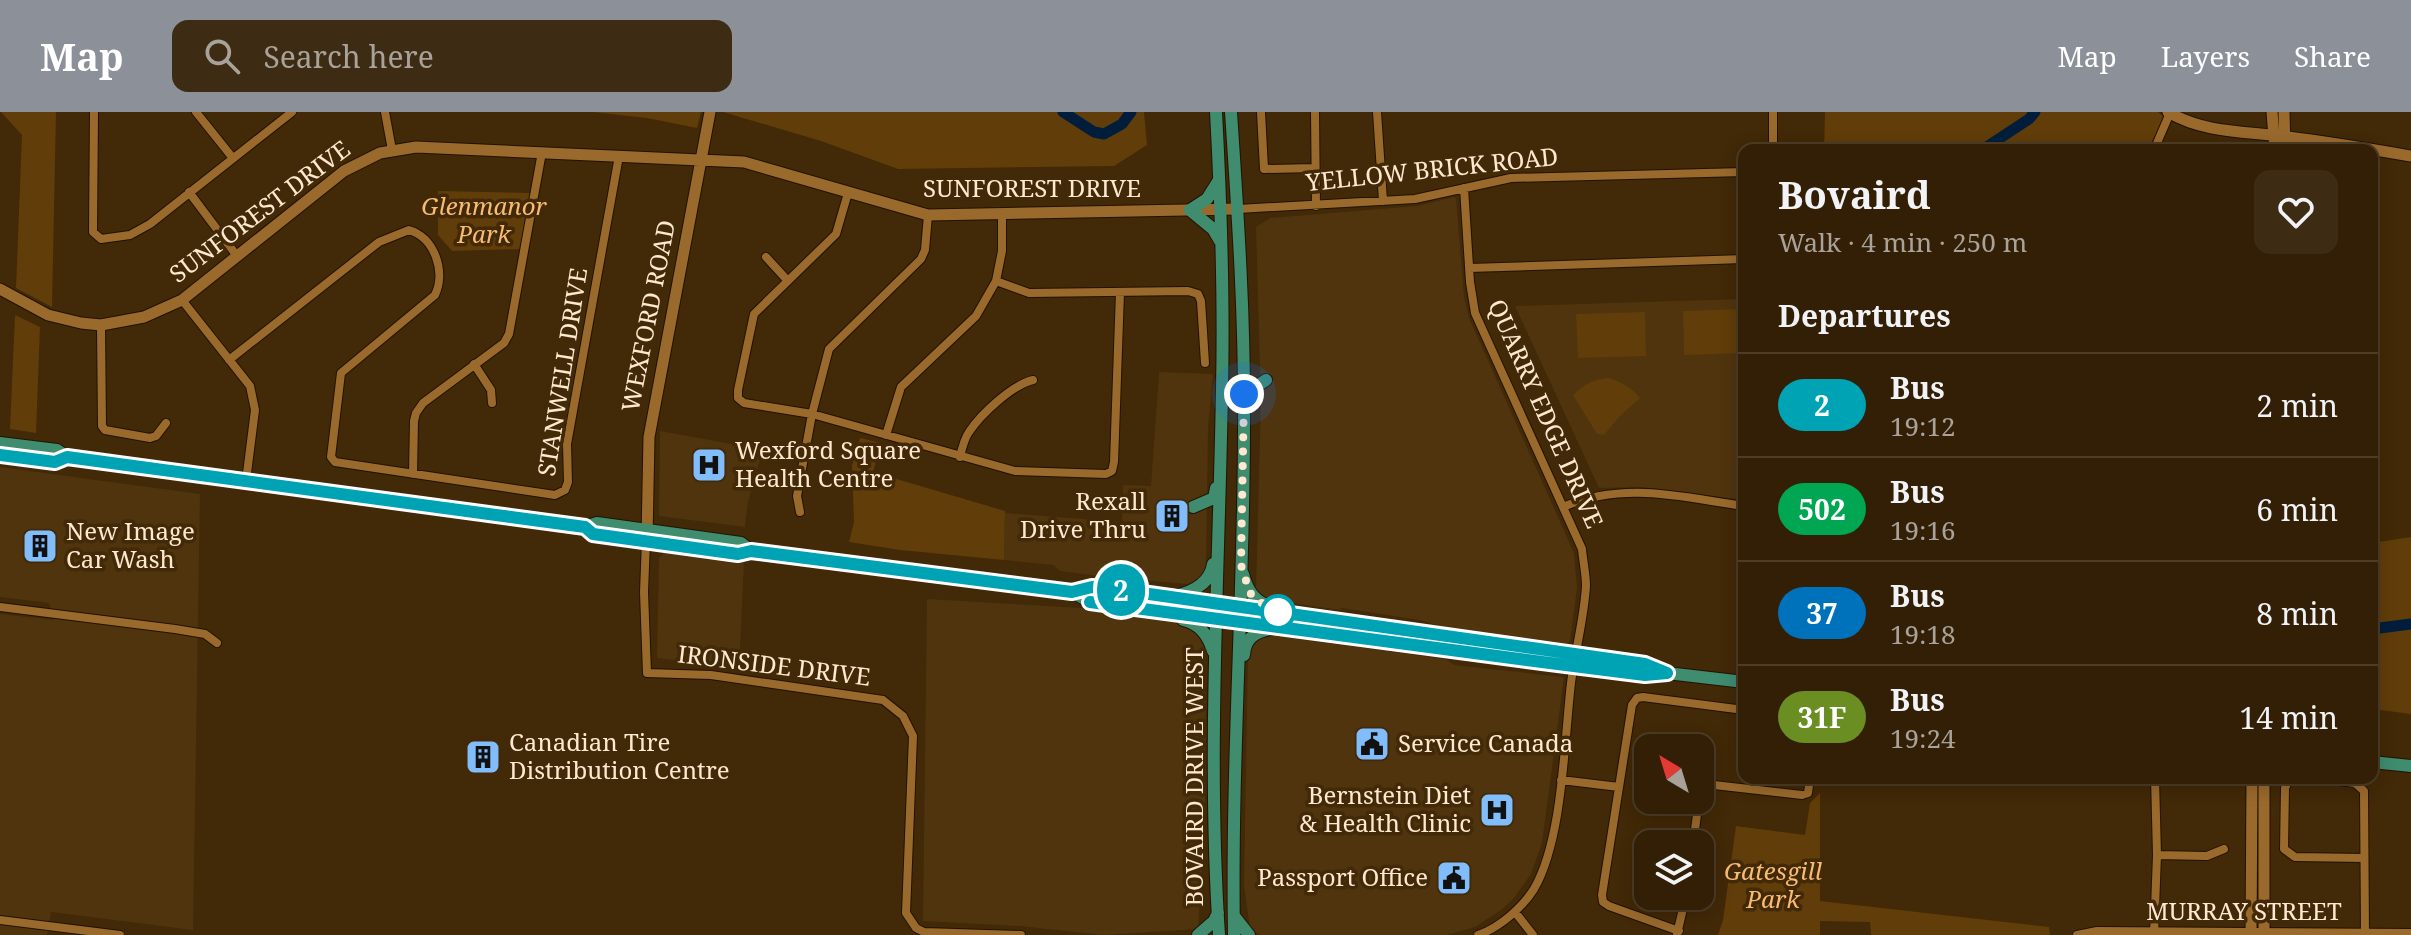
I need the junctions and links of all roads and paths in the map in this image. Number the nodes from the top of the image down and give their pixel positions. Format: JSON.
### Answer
{"nodes":[{"id":1,"x":94,"y":112,"type":"edge"},
{"id":2,"x":196,"y":112,"type":"edge"},
{"id":3,"x":292,"y":112,"type":"edge"},
{"id":4,"x":385,"y":112,"type":"edge"},
{"id":5,"x":710,"y":112,"type":"edge"},
{"id":6,"x":1216,"y":112,"type":"edge"},
{"id":7,"x":1231,"y":112,"type":"edge"},
{"id":8,"x":1261,"y":112,"type":"edge"},
{"id":9,"x":1315,"y":112,"type":"edge"},
{"id":10,"x":1377,"y":112,"type":"edge"},
{"id":11,"x":1773,"y":112,"type":"edge"},
{"id":12,"x":2169,"y":112,"type":"edge"},
{"id":13,"x":2272,"y":112,"type":"edge"},
{"id":14,"x":2284,"y":112,"type":"edge"},
{"id":15,"x":2278,"y":136,"type":"junction"},
{"id":16,"x":1773,"y":144,"type":"edge"},
{"id":17,"x":2156,"y":144,"type":"edge"},
{"id":18,"x":2276,"y":144,"type":"edge"},
{"id":19,"x":2282,"y":144,"type":"edge"},
{"id":20,"x":2331,"y":144,"type":"edge"},
{"id":21,"x":392,"y":150,"type":"junction"},
{"id":22,"x":2378,"y":151,"type":"edge"},
{"id":23,"x":542,"y":152,"type":"junction"},
{"id":24,"x":619,"y":156,"type":"junction"},
{"id":25,"x":2411,"y":156,"type":"edge"},
{"id":26,"x":232,"y":157,"type":"junction"},
{"id":27,"x":701,"y":161,"type":"junction"},
{"id":28,"x":1315,"y":168,"type":"junction"},
{"id":29,"x":1738,"y":172,"type":"edge"},
{"id":30,"x":1220,"y":173,"type":"junction"},
{"id":31,"x":1464,"y":188,"type":"junction"},
{"id":32,"x":189,"y":192,"type":"junction"},
{"id":33,"x":848,"y":193,"type":"junction"},
{"id":34,"x":1383,"y":201,"type":"junction"},
{"id":35,"x":1316,"y":206,"type":"junction"},
{"id":36,"x":1238,"y":209,"type":"junction"},
{"id":37,"x":1190,"y":210,"type":"junction"},
{"id":38,"x":1222,"y":210,"type":"junction"},
{"id":39,"x":1002,"y":213,"type":"junction"},
{"id":40,"x":928,"y":215,"type":"junction"},
{"id":41,"x":1221,"y":244,"type":"junction"},
{"id":42,"x":237,"y":256,"type":"junction"},
{"id":43,"x":766,"y":257,"type":"dead end"},
{"id":44,"x":1738,"y":259,"type":"edge"},
{"id":45,"x":1469,"y":268,"type":"junction"},
{"id":46,"x":788,"y":281,"type":"junction"},
{"id":47,"x":996,"y":281,"type":"junction"},
{"id":48,"x":0,"y":289,"type":"edge"},
{"id":49,"x":1120,"y":292,"type":"junction"},
{"id":50,"x":182,"y":300,"type":"junction"},
{"id":51,"x":101,"y":325,"type":"junction"},
{"id":52,"x":1243,"y":347,"type":"junction"},
{"id":53,"x":229,"y":360,"type":"junction"},
{"id":54,"x":1205,"y":363,"type":"dead end"},
{"id":55,"x":474,"y":364,"type":"junction"},
{"id":56,"x":1033,"y":380,"type":"dead end"},
{"id":57,"x":492,"y":403,"type":"dead end"},
{"id":58,"x":812,"y":414,"type":"junction"},
{"id":59,"x":1244,"y":415,"type":"junction"},
{"id":60,"x":166,"y":423,"type":"dead end"},
{"id":61,"x":886,"y":435,"type":"junction"},
{"id":62,"x":0,"y":443,"type":"edge"},
{"id":63,"x":0,"y":455,"type":"edge"},
{"id":64,"x":67,"y":457,"type":"junction"},
{"id":65,"x":960,"y":457,"type":"junction"},
{"id":66,"x":413,"y":474,"type":"junction"},
{"id":67,"x":246,"y":481,"type":"junction"},
{"id":68,"x":1220,"y":481,"type":"junction"},
{"id":69,"x":1738,"y":505,"type":"edge"},
{"id":70,"x":1193,"y":507,"type":"dead end"},
{"id":71,"x":1563,"y":507,"type":"junction"},
{"id":72,"x":800,"y":512,"type":"dead end"},
{"id":73,"x":647,"y":536,"type":"junction"},
{"id":74,"x":1218,"y":543,"type":"junction"},
{"id":75,"x":1241,"y":565,"type":"junction"},
{"id":76,"x":1072,"y":592,"type":"junction"},
{"id":77,"x":1169,"y":597,"type":"junction"},
{"id":78,"x":1217,"y":604,"type":"junction"},
{"id":79,"x":0,"y":607,"type":"edge"},
{"id":80,"x":1239,"y":607,"type":"junction"},
{"id":81,"x":1163,"y":612,"type":"junction"},
{"id":82,"x":1292,"y":614,"type":"junction"},
{"id":83,"x":1216,"y":619,"type":"junction"},
{"id":84,"x":1239,"y":622,"type":"junction"},
{"id":85,"x":1290,"y":629,"type":"junction"},
{"id":86,"x":217,"y":643,"type":"dead end"},
{"id":87,"x":1576,"y":661,"type":"junction"},
{"id":88,"x":1215,"y":667,"type":"junction"},
{"id":89,"x":1238,"y":673,"type":"junction"},
{"id":90,"x":1738,"y":681,"type":"edge"},
{"id":91,"x":1738,"y":709,"type":"edge"},
{"id":92,"x":2378,"y":763,"type":"edge"},
{"id":93,"x":2411,"y":766,"type":"edge"},
{"id":94,"x":1561,"y":780,"type":"junction"},
{"id":95,"x":1809,"y":784,"type":"edge"},
{"id":96,"x":2155,"y":784,"type":"edge"},
{"id":97,"x":2252,"y":784,"type":"edge"},
{"id":98,"x":2264,"y":784,"type":"edge"},
{"id":99,"x":2287,"y":784,"type":"edge"},
{"id":100,"x":2356,"y":784,"type":"edge"},
{"id":101,"x":1714,"y":785,"type":"edge"},
{"id":102,"x":1619,"y":787,"type":"junction"},
{"id":103,"x":2224,"y":849,"type":"dead end"},
{"id":104,"x":2157,"y":855,"type":"junction"},
{"id":105,"x":2364,"y":858,"type":"junction"},
{"id":106,"x":1683,"y":910,"type":"edge"},
{"id":107,"x":1515,"y":912,"type":"junction"},
{"id":108,"x":1218,"y":913,"type":"junction"},
{"id":109,"x":1233,"y":915,"type":"junction"},
{"id":110,"x":0,"y":920,"type":"edge"},
{"id":111,"x":1678,"y":933,"type":"edge"},
{"id":112,"x":2364,"y":933,"type":"edge"},
{"id":113,"x":2411,"y":933,"type":"edge"},
{"id":114,"x":2154,"y":934,"type":"edge"},
{"id":115,"x":2257,"y":934,"type":"edge"},
{"id":116,"x":120,"y":935,"type":"edge"},
{"id":117,"x":1021,"y":935,"type":"edge"},
{"id":118,"x":1198,"y":935,"type":"edge"},
{"id":119,"x":1219,"y":935,"type":"edge"},
{"id":120,"x":1234,"y":935,"type":"edge"},
{"id":121,"x":1249,"y":935,"type":"edge"},
{"id":122,"x":1478,"y":935,"type":"edge"},
{"id":123,"x":1533,"y":935,"type":"edge"},
{"id":124,"x":2077,"y":935,"type":"edge"}],
"edges":[{"from":1,"to":32,"type":"street"},
{"from":2,"to":26,"type":"street"},
{"from":3,"to":26,"type":"street"},
{"from":4,"to":21,"type":"street"},
{"from":5,"to":27,"type":"street","name":"WEXFORD ROAD"},
{"from":6,"to":30,"type":"main road"},
{"from":7,"to":36,"type":"main road","name":"BOVAIRD DRIVE WEST"},
{"from":8,"to":28,"type":"street"},
{"from":9,"to":28,"type":"street"},
{"from":10,"to":34,"type":"street"},
{"from":11,"to":16,"type":"street"},
{"from":12,"to":15,"type":"street"},
{"from":12,"to":17,"type":"street"},
{"from":13,"to":15,"type":"street"},
{"from":14,"to":15,"type":"street"},
{"from":15,"to":18,"type":"street"},
{"from":15,"to":19,"type":"street"},
{"from":15,"to":20,"type":"street"},
{"from":21,"to":23,"type":"street","name":"SUNFOREST DRIVE"},
{"from":21,"to":42,"type":"street","name":"SUNFOREST DRIVE"},
{"from":22,"to":25,"type":"street"},
{"from":23,"to":24,"type":"street","name":"SUNFOREST DRIVE"},
{"from":23,"to":55,"type":"street"},
{"from":24,"to":27,"type":"street","name":"SUNFOREST DRIVE"},
{"from":24,"to":66,"type":"street","name":"STANWELL DRIVE"},
{"from":26,"to":32,"type":"street"},
{"from":27,"to":33,"type":"street","name":"SUNFOREST DRIVE"},
{"from":27,"to":73,"type":"street","name":"WEXFORD ROAD"},
{"from":28,"to":35,"type":"street"},
{"from":29,"to":31,"type":"street","name":"YELLOW BRICK ROAD"},
{"from":30,"to":37,"type":"main road"},
{"from":30,"to":38,"type":"main road"},
{"from":31,"to":34,"type":"street","name":"YELLOW BRICK ROAD"},
{"from":31,"to":45,"type":"street","name":"QUARRY EDGE DRIVE"},
{"from":32,"to":42,"type":"street"},
{"from":33,"to":40,"type":"street","name":"SUNFOREST DRIVE"},
{"from":33,"to":46,"type":"street"},
{"from":34,"to":35,"type":"street","name":"YELLOW BRICK ROAD"},
{"from":35,"to":36,"type":"street","name":"YELLOW BRICK ROAD"},
{"from":36,"to":38,"type":"street","name":"YELLOW BRICK ROAD"},
{"from":36,"to":52,"type":"main road","name":"BOVAIRD DRIVE WEST"},
{"from":37,"to":38,"type":"street","name":"SUNFOREST DRIVE"},
{"from":37,"to":39,"type":"street","name":"SUNFOREST DRIVE"},
{"from":37,"to":41,"type":"main road"},
{"from":38,"to":41,"type":"main road"},
{"from":39,"to":40,"type":"street","name":"SUNFOREST DRIVE"},
{"from":39,"to":47,"type":"street"},
{"from":40,"to":58,"type":"street"},
{"from":41,"to":68,"type":"main road"},
{"from":42,"to":50,"type":"street","name":"SUNFOREST DRIVE"},
{"from":43,"to":46,"type":"street"},
{"from":44,"to":45,"type":"street"},
{"from":45,"to":71,"type":"street","name":"QUARRY EDGE DRIVE"},
{"from":46,"to":58,"type":"street"},
{"from":47,"to":49,"type":"street"},
{"from":47,"to":61,"type":"street"},
{"from":48,"to":51,"type":"street","name":"SUNFOREST DRIVE"},
{"from":49,"to":54,"type":"street"},
{"from":49,"to":65,"type":"street"},
{"from":50,"to":51,"type":"street","name":"SUNFOREST DRIVE"},
{"from":50,"to":53,"type":"street"},
{"from":51,"to":60,"type":"street"},
{"from":52,"to":59,"type":"main road","name":"BOVAIRD DRIVE WEST"},
{"from":52,"to":59,"type":"main road"},
{"from":53,"to":66,"type":"street"},
{"from":53,"to":67,"type":"street"},
{"from":55,"to":57,"type":"street"},
{"from":55,"to":66,"type":"street"},
{"from":56,"to":65,"type":"street"},
{"from":58,"to":61,"type":"street"},
{"from":58,"to":72,"type":"street"},
{"from":59,"to":75,"type":"main road","name":"BOVAIRD DRIVE WEST"},
{"from":61,"to":65,"type":"street"},
{"from":62,"to":64,"type":"main road"},
{"from":63,"to":64,"type":"main road"},
{"from":64,"to":67,"type":"main road"},
{"from":67,"to":73,"type":"main road"},
{"from":68,"to":70,"type":"main road"},
{"from":68,"to":74,"type":"main road"},
{"from":69,"to":71,"type":"street"},
{"from":71,"to":87,"type":"street","name":"QUARRY EDGE DRIVE"},
{"from":73,"to":76,"type":"main road"},
{"from":73,"to":117,"type":"street","name":"IRONSIDE DRIVE"},
{"from":74,"to":77,"type":"main road"},
{"from":74,"to":78,"type":"main road","name":"BOVAIRD DRIVE WEST"},
{"from":75,"to":80,"type":"main road","name":"BOVAIRD DRIVE WEST"},
{"from":75,"to":82,"type":"main road"},
{"from":76,"to":77,"type":"main road"},
{"from":76,"to":81,"type":"main road"},
{"from":77,"to":78,"type":"main road"},
{"from":78,"to":80,"type":"main road"},
{"from":78,"to":83,"type":"main road","name":"BOVAIRD DRIVE WEST"},
{"from":79,"to":86,"type":"street"},
{"from":80,"to":82,"type":"main road"},
{"from":80,"to":84,"type":"main road","name":"BOVAIRD DRIVE WEST"},
{"from":81,"to":83,"type":"main road"},
{"from":81,"to":88,"type":"main road"},
{"from":82,"to":87,"type":"main road"},
{"from":83,"to":84,"type":"main road"},
{"from":83,"to":88,"type":"main road","name":"BOVAIRD DRIVE WEST"},
{"from":84,"to":85,"type":"main road"},
{"from":84,"to":89,"type":"main road","name":"BOVAIRD DRIVE WEST"},
{"from":85,"to":87,"type":"main road"},
{"from":85,"to":89,"type":"main road"},
{"from":87,"to":90,"type":"main road"},
{"from":87,"to":94,"type":"street","name":"QUARRY EDGE DRIVE"},
{"from":88,"to":108,"type":"main road","name":"BOVAIRD DRIVE WEST"},
{"from":89,"to":109,"type":"main road","name":"BOVAIRD DRIVE WEST"},
{"from":91,"to":102,"type":"street"},
{"from":92,"to":93,"type":"main road"},
{"from":94,"to":102,"type":"street"},
{"from":94,"to":107,"type":"street","name":"QUARRY EDGE DRIVE"},
{"from":95,"to":101,"type":"street"},
{"from":96,"to":104,"type":"street"},
{"from":97,"to":115,"type":"street"},
{"from":98,"to":115,"type":"street"},
{"from":99,"to":105,"type":"street"},
{"from":100,"to":105,"type":"street"},
{"from":102,"to":111,"type":"street"},
{"from":103,"to":104,"type":"street"},
{"from":104,"to":114,"type":"street"},
{"from":105,"to":112,"type":"street"},
{"from":106,"to":111,"type":"street"},
{"from":107,"to":122,"type":"street"},
{"from":107,"to":123,"type":"street"},
{"from":108,"to":118,"type":"main road"},
{"from":108,"to":119,"type":"main road","name":"BOVAIRD DRIVE WEST"},
{"from":109,"to":120,"type":"main road","name":"BOVAIRD DRIVE WEST"},
{"from":109,"to":121,"type":"main road"},
{"from":110,"to":116,"type":"street"},
{"from":112,"to":113,"type":"street","name":"MURRAY STREET"},
{"from":112,"to":115,"type":"street","name":"MURRAY STREET"},
{"from":114,"to":115,"type":"street","name":"MURRAY STREET"},
{"from":114,"to":124,"type":"street","name":"MURRAY STREET"}]}
